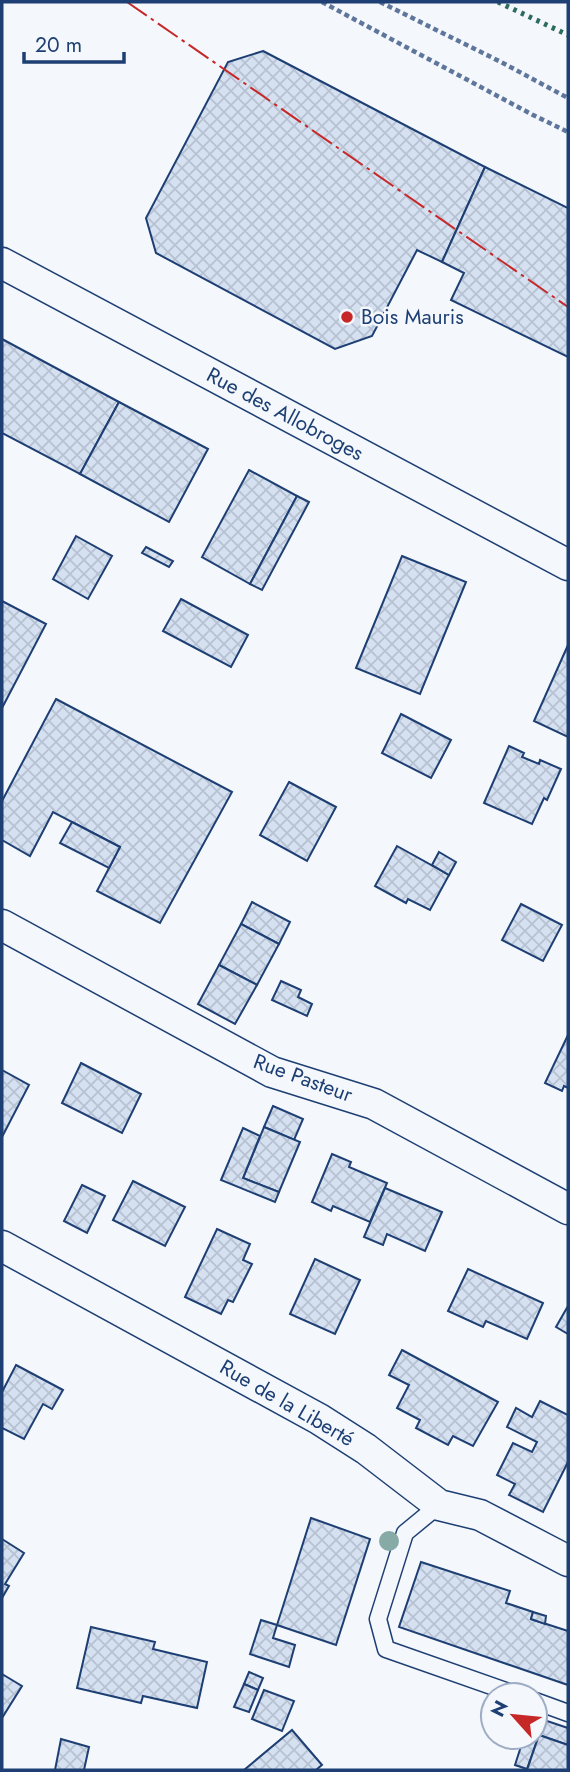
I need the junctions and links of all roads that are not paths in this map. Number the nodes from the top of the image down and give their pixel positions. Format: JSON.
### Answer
{"nodes":[{"id":1,"x":2,"y":263,"type":"edge"},
{"id":2,"x":568,"y":565,"type":"edge"},
{"id":3,"x":2,"y":925,"type":"edge"},
{"id":4,"x":568,"y":1209,"type":"edge"},
{"id":5,"x":2,"y":1246,"type":"edge"},
{"id":6,"x":439,"y":1505,"type":"junction"},
{"id":7,"x":568,"y":1561,"type":"edge"},
{"id":8,"x":479,"y":1682,"type":"edge"},
{"id":9,"x":549,"y":1706,"type":"edge"},
{"id":10,"x":568,"y":1713,"type":"edge"}],
"edges":[{"from":1,"to":2,"type":"street","name":"Rue des Allobroges"},
{"from":3,"to":4,"type":"street","name":"Rue Pasteur"},
{"from":5,"to":6,"type":"street","name":"Rue de la Liberté"},
{"from":6,"to":7,"type":"street","name":"Rue de la Liberté"},
{"from":6,"to":8,"type":"lane"},
{"from":9,"to":10,"type":"lane"}]}
